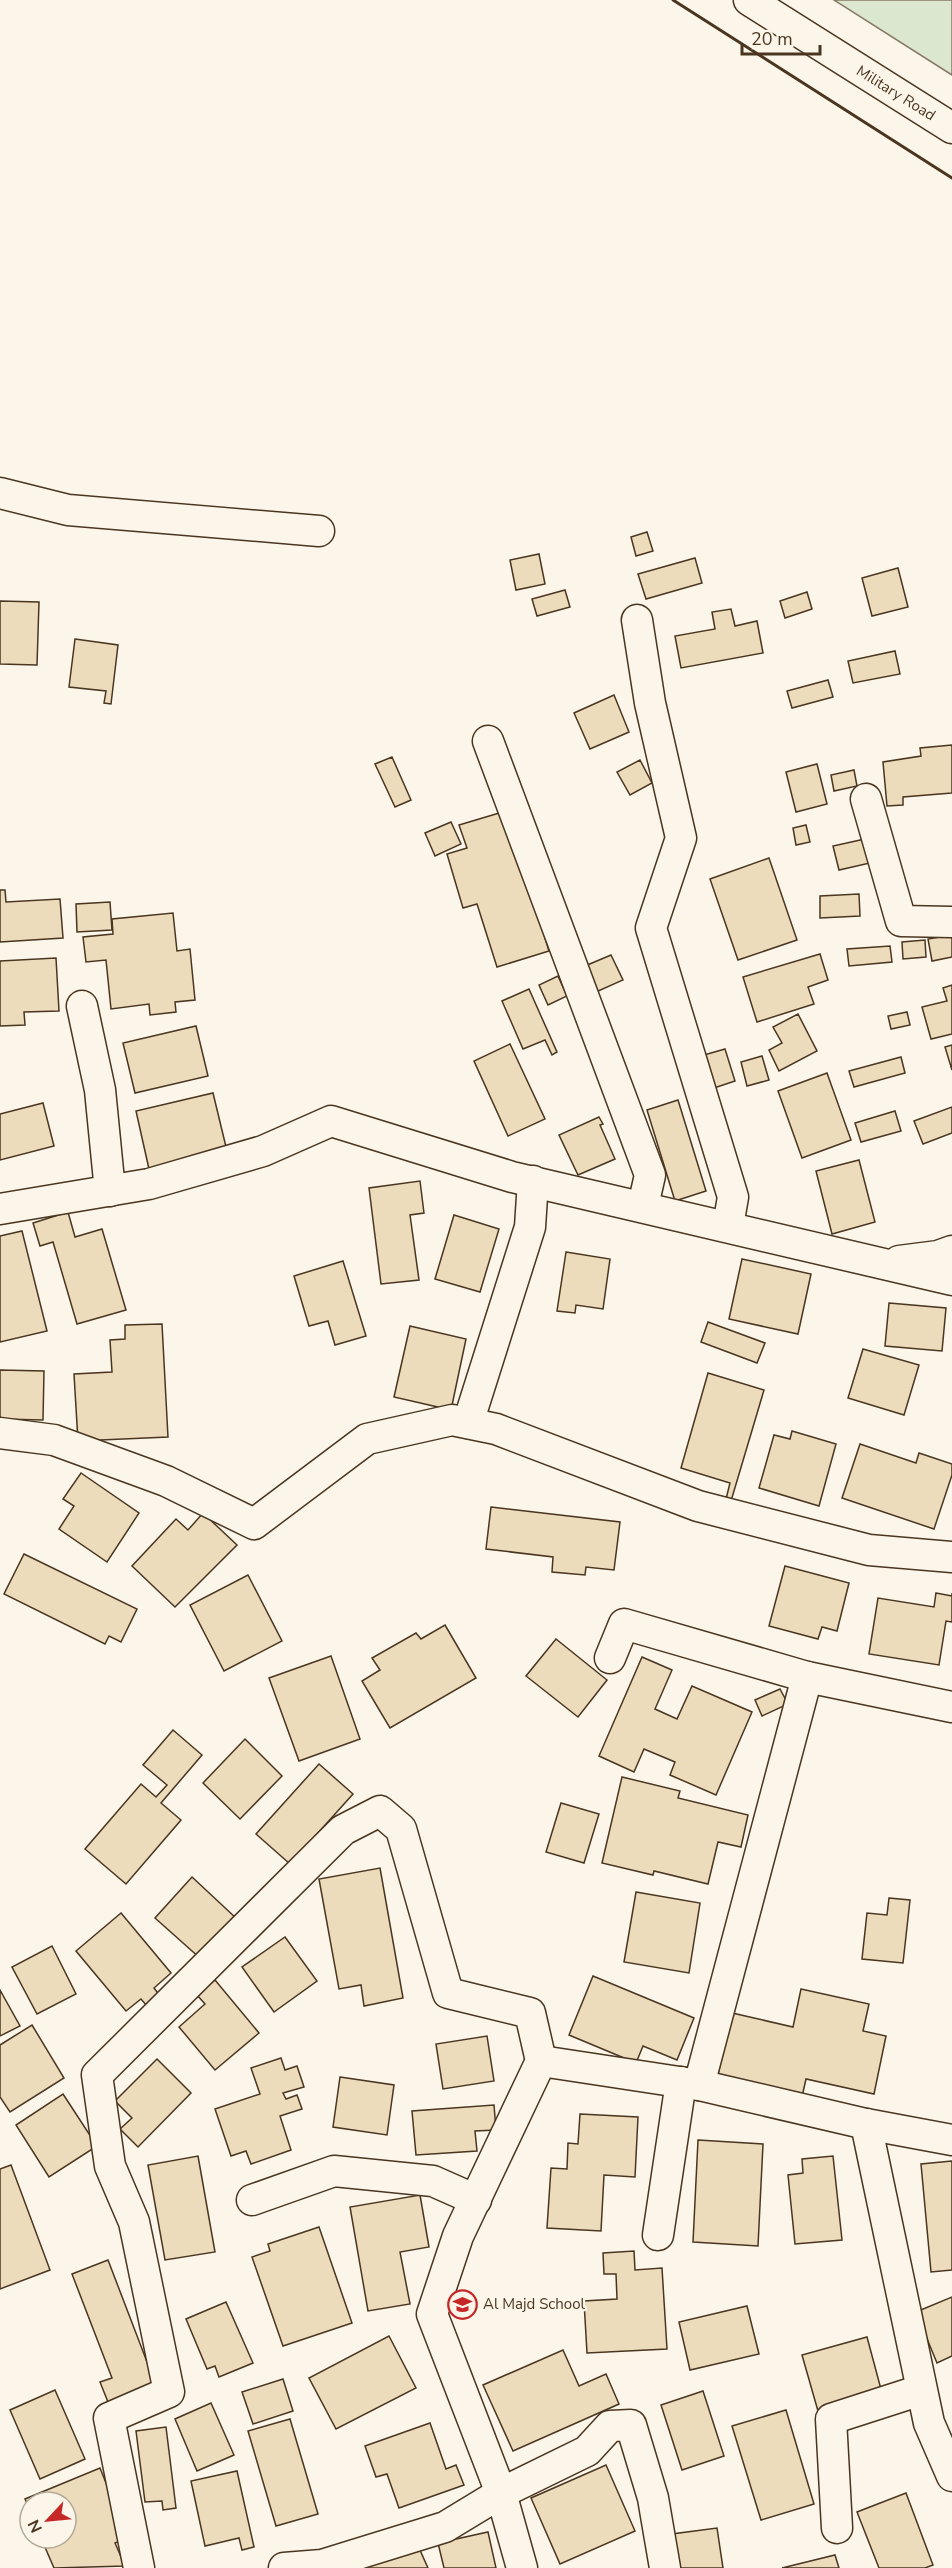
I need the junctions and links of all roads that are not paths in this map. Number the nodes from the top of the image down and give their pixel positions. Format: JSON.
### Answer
{"nodes":[{"id":1,"x":749,"y":0,"type":"edge"},
{"id":2,"x":952,"y":128,"type":"edge"},
{"id":3,"x":0,"y":493,"type":"edge"},
{"id":4,"x":319,"y":531,"type":"dead end"},
{"id":5,"x":637,"y":620,"type":"dead end"},
{"id":6,"x":488,"y":741,"type":"dead end"},
{"id":7,"x":866,"y":799,"type":"dead end"},
{"id":8,"x":952,"y":922,"type":"edge"},
{"id":9,"x":82,"y":1006,"type":"dead end"},
{"id":10,"x":533,"y":1181,"type":"junction"},
{"id":11,"x":110,"y":1191,"type":"junction"},
{"id":12,"x":643,"y":1206,"type":"junction"},
{"id":13,"x":0,"y":1209,"type":"edge"},
{"id":14,"x":728,"y":1226,"type":"junction"},
{"id":15,"x":952,"y":1251,"type":"edge"},
{"id":16,"x":874,"y":1264,"type":"junction"},
{"id":17,"x":952,"y":1280,"type":"edge"},
{"id":18,"x":468,"y":1423,"type":"junction"},
{"id":19,"x":0,"y":1433,"type":"edge"},
{"id":20,"x":952,"y":1557,"type":"edge"},
{"id":21,"x":610,"y":1658,"type":"dead end"},
{"id":22,"x":807,"y":1677,"type":"junction"},
{"id":23,"x":952,"y":1707,"type":"edge"},
{"id":24,"x":541,"y":2061,"type":"junction"},
{"id":25,"x":690,"y":2084,"type":"junction"},
{"id":26,"x":866,"y":2124,"type":"junction"},
{"id":27,"x":952,"y":2140,"type":"edge"},
{"id":28,"x":252,"y":2200,"type":"dead end"},
{"id":29,"x":476,"y":2200,"type":"junction"},
{"id":30,"x":658,"y":2235,"type":"dead end"},
{"id":31,"x":921,"y":2390,"type":"junction"},
{"id":32,"x":952,"y":2476,"type":"edge"},
{"id":33,"x":501,"y":2493,"type":"junction"},
{"id":34,"x":837,"y":2528,"type":"dead end"},
{"id":35,"x":139,"y":2568,"type":"edge"},
{"id":36,"x":284,"y":2568,"type":"edge"},
{"id":37,"x":522,"y":2568,"type":"edge"},
{"id":38,"x":665,"y":2568,"type":"edge"}],
"edges":[{"from":1,"to":2,"type":"street","name":"Military Road"},
{"from":3,"to":4,"type":"street"},
{"from":5,"to":14,"type":"street"},
{"from":6,"to":12,"type":"street"},
{"from":7,"to":8,"type":"street"},
{"from":9,"to":11,"type":"street"},
{"from":10,"to":11,"type":"street"},
{"from":10,"to":12,"type":"street"},
{"from":10,"to":18,"type":"street"},
{"from":11,"to":13,"type":"street"},
{"from":12,"to":14,"type":"street"},
{"from":14,"to":16,"type":"street"},
{"from":15,"to":16,"type":"street"},
{"from":16,"to":17,"type":"street"},
{"from":18,"to":19,"type":"street"},
{"from":18,"to":20,"type":"street"},
{"from":21,"to":22,"type":"street"},
{"from":22,"to":23,"type":"street"},
{"from":22,"to":25,"type":"street"},
{"from":24,"to":25,"type":"street"},
{"from":24,"to":29,"type":"street"},
{"from":24,"to":35,"type":"street"},
{"from":25,"to":26,"type":"street"},
{"from":25,"to":30,"type":"street"},
{"from":26,"to":27,"type":"street"},
{"from":26,"to":31,"type":"street"},
{"from":28,"to":29,"type":"street"},
{"from":29,"to":33,"type":"street"},
{"from":31,"to":32,"type":"street"},
{"from":31,"to":34,"type":"street"},
{"from":33,"to":36,"type":"street"},
{"from":33,"to":37,"type":"street"},
{"from":33,"to":38,"type":"street"}]}
